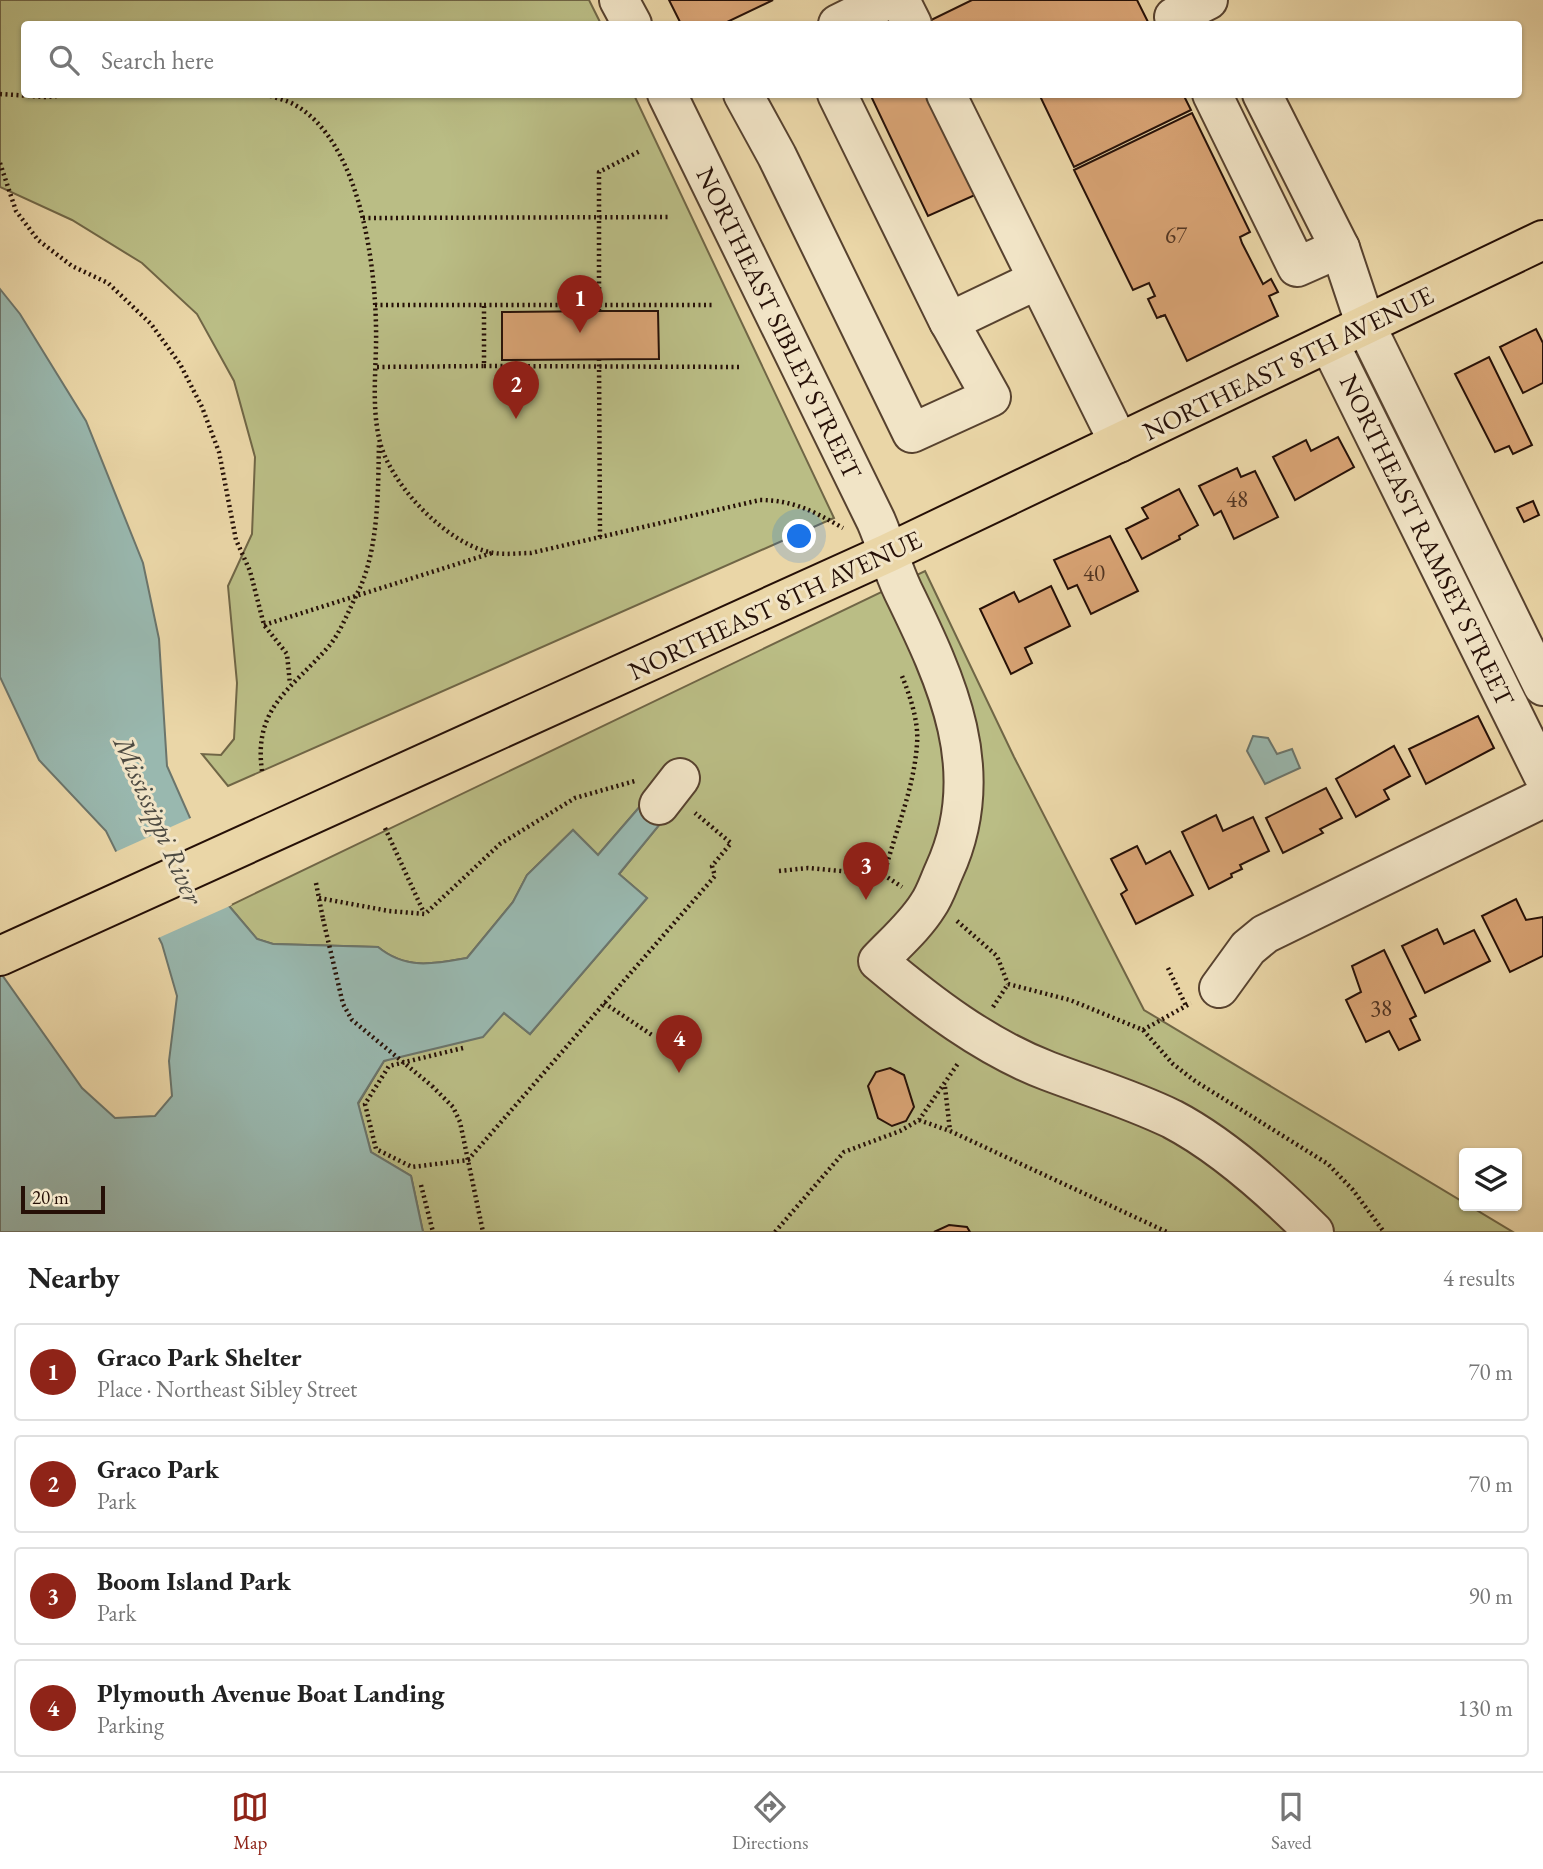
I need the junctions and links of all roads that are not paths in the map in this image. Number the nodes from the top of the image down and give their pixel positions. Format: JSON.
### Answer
{"nodes":[{"id":1,"x":620,"y":0,"type":"edge"},
{"id":2,"x":887,"y":0,"type":"edge"},
{"id":3,"x":900,"y":0,"type":"edge"},
{"id":4,"x":1208,"y":0,"type":"edge"},
{"id":5,"x":1214,"y":0,"type":"edge"},
{"id":6,"x":1172,"y":14,"type":"edge"},
{"id":7,"x":630,"y":21,"type":"edge"},
{"id":8,"x":844,"y":21,"type":"edge"},
{"id":9,"x":910,"y":21,"type":"edge"},
{"id":10,"x":1224,"y":21,"type":"edge"},
{"id":11,"x":674,"y":98,"type":"edge"},
{"id":12,"x":745,"y":98,"type":"edge"},
{"id":13,"x":839,"y":98,"type":"edge"},
{"id":14,"x":948,"y":98,"type":"edge"},
{"id":15,"x":1214,"y":98,"type":"edge"},
{"id":16,"x":1267,"y":105,"type":"edge"},
{"id":17,"x":1232,"y":134,"type":"junction"},
{"id":18,"x":1306,"y":182,"type":"junction"},
{"id":19,"x":1265,"y":203,"type":"junction"},
{"id":20,"x":1543,"y":240,"type":"edge"},
{"id":21,"x":1340,"y":248,"type":"junction"},
{"id":22,"x":1037,"y":280,"type":"junction"},
{"id":23,"x":949,"y":323,"type":"junction"},
{"id":24,"x":1366,"y":326,"type":"junction"},
{"id":25,"x":1329,"y":343,"type":"junction"},
{"id":26,"x":1119,"y":443,"type":"junction"},
{"id":27,"x":873,"y":560,"type":"junction"},
{"id":28,"x":1543,"y":686,"type":"edge"},
{"id":29,"x":1543,"y":775,"type":"edge"},
{"id":30,"x":1543,"y":798,"type":"edge"},
{"id":31,"x":0,"y":956,"type":"edge"},
{"id":32,"x":1203,"y":997,"type":"road end"},
{"id":33,"x":1314,"y":1232,"type":"edge"}],
"edges":[{"from":1,"to":7,"type":"street"},
{"from":2,"to":8,"type":"street"},
{"from":3,"to":9,"type":"street"},
{"from":4,"to":6,"type":"street"},
{"from":5,"to":10,"type":"street"},
{"from":11,"to":27,"type":"street","name":"NORTHEAST SIBLEY STREET"},
{"from":12,"to":23,"type":"street"},
{"from":13,"to":23,"type":"street"},
{"from":14,"to":22,"type":"street"},
{"from":15,"to":17,"type":"street"},
{"from":16,"to":17,"type":"street"},
{"from":16,"to":18,"type":"street","name":"NORTHEAST RAMSEY STREET"},
{"from":17,"to":19,"type":"street"},
{"from":18,"to":19,"type":"street"},
{"from":18,"to":21,"type":"street","name":"NORTHEAST RAMSEY STREET"},
{"from":19,"to":21,"type":"street"},
{"from":20,"to":24,"type":"main road","name":"NORTHEAST 8TH AVENUE"},
{"from":21,"to":24,"type":"street","name":"NORTHEAST RAMSEY STREET"},
{"from":22,"to":23,"type":"street"},
{"from":22,"to":26,"type":"street"},
{"from":24,"to":25,"type":"main road","name":"NORTHEAST 8TH AVENUE"},
{"from":24,"to":28,"type":"street","name":"NORTHEAST RAMSEY STREET"},
{"from":25,"to":26,"type":"main road","name":"NORTHEAST 8TH AVENUE"},
{"from":25,"to":29,"type":"street","name":"NORTHEAST RAMSEY STREET"},
{"from":26,"to":27,"type":"main road","name":"NORTHEAST 8TH AVENUE"},
{"from":27,"to":31,"type":"main road","name":"NORTHEAST 8TH AVENUE"},
{"from":27,"to":33,"type":"street","name":"NORTHEAST SIBLEY STREET"},
{"from":30,"to":32,"type":"street"}]}
